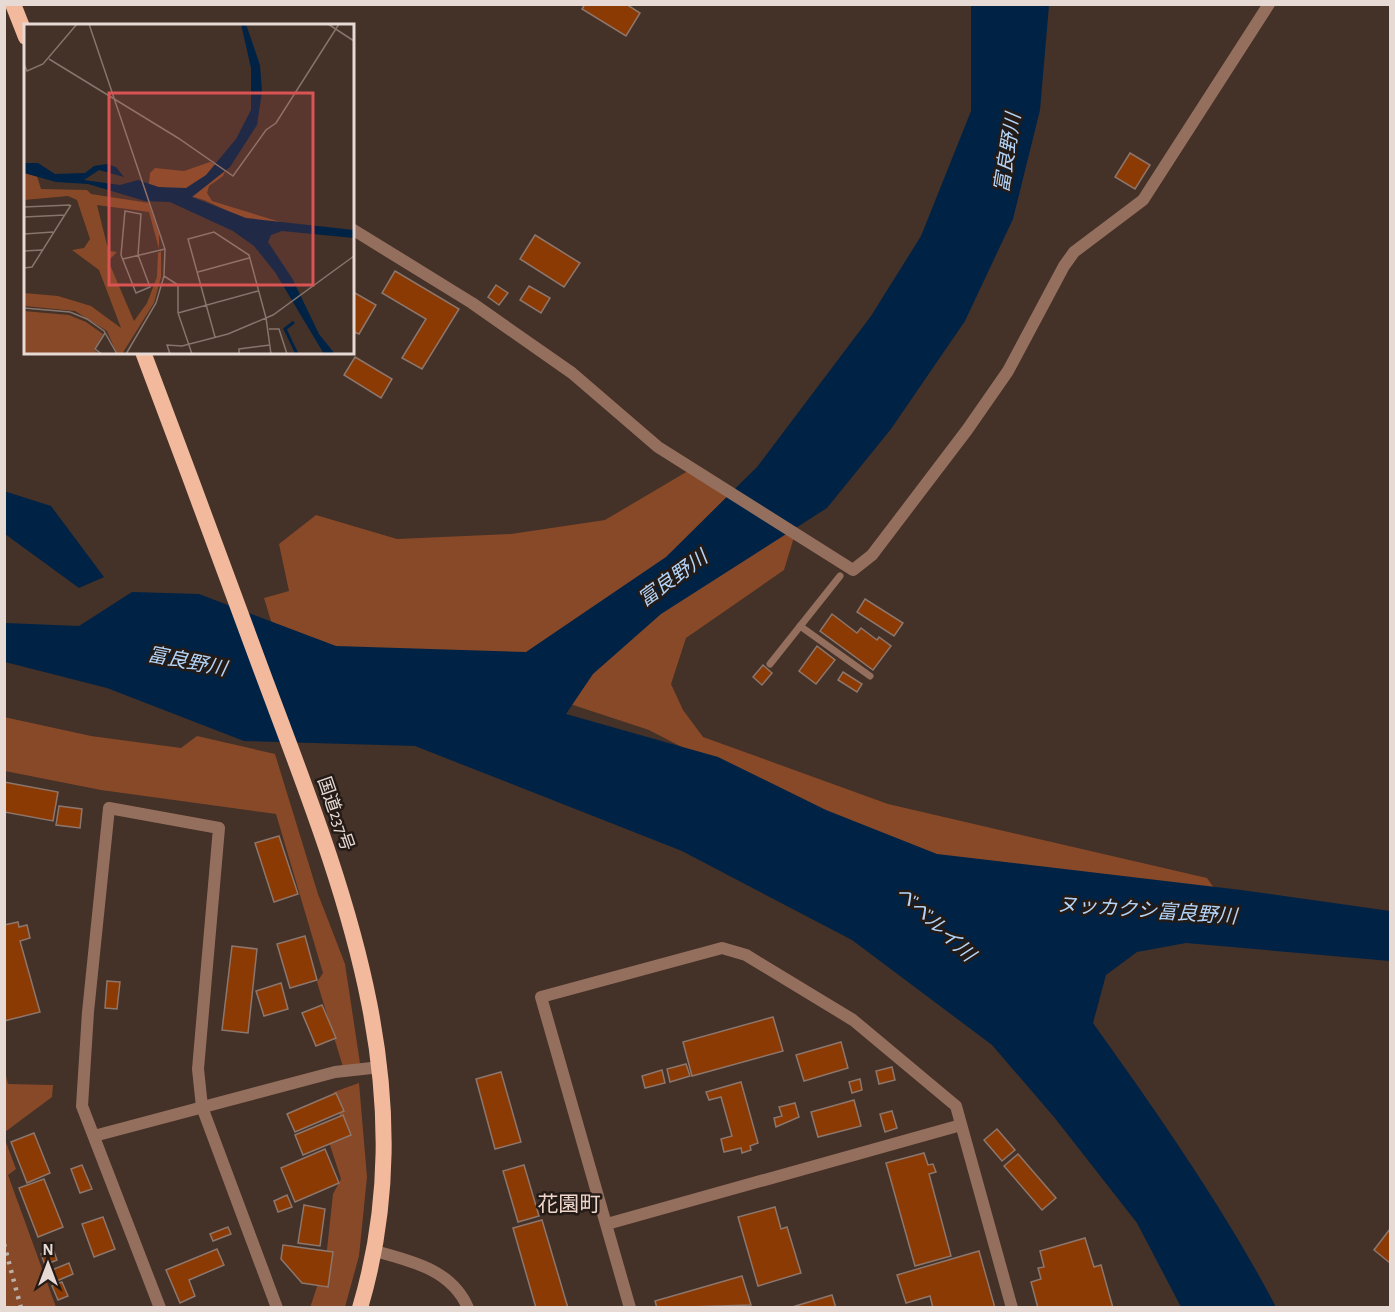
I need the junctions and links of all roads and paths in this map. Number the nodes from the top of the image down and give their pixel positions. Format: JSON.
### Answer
{"nodes":[{"id":1,"x":1269,"y":4,"type":"edge"},
{"id":2,"x":16,"y":15,"type":"edge"},
{"id":3,"x":24,"y":33,"type":"edge"},
{"id":4,"x":354,"y":230,"type":"edge"},
{"id":5,"x":144,"y":354,"type":"edge"},
{"id":6,"x":840,"y":576,"type":"dead end"},
{"id":7,"x":800,"y":626,"type":"junction"},
{"id":8,"x":770,"y":664,"type":"dead end"},
{"id":9,"x":870,"y":676,"type":"dead end"},
{"id":10,"x":381,"y":1067,"type":"junction"},
{"id":11,"x":202,"y":1107,"type":"junction"},
{"id":12,"x":961,"y":1125,"type":"junction"},
{"id":13,"x":94,"y":1136,"type":"junction"},
{"id":14,"x":607,"y":1224,"type":"junction"},
{"id":15,"x":375,"y":1251,"type":"junction"},
{"id":16,"x":160,"y":1308,"type":"edge"},
{"id":17,"x":278,"y":1308,"type":"edge"},
{"id":18,"x":360,"y":1308,"type":"edge"},
{"id":19,"x":468,"y":1308,"type":"edge"},
{"id":20,"x":630,"y":1308,"type":"edge"},
{"id":21,"x":1012,"y":1308,"type":"edge"}],
"edges":[{"from":1,"to":4,"type":"street"},
{"from":2,"to":3,"type":"highway"},
{"from":5,"to":10,"type":"highway","name":"国道237号"},
{"from":6,"to":7,"type":"lane"},
{"from":7,"to":8,"type":"lane"},
{"from":7,"to":9,"type":"lane"},
{"from":10,"to":11,"type":"street"},
{"from":10,"to":15,"type":"highway","name":"国道237号"},
{"from":11,"to":13,"type":"street"},
{"from":11,"to":13,"type":"street"},
{"from":11,"to":17,"type":"street"},
{"from":12,"to":14,"type":"street"},
{"from":12,"to":14,"type":"street"},
{"from":12,"to":21,"type":"street"},
{"from":13,"to":16,"type":"street"},
{"from":14,"to":20,"type":"street"},
{"from":15,"to":18,"type":"highway","name":"国道237号"},
{"from":15,"to":19,"type":"street"}]}
